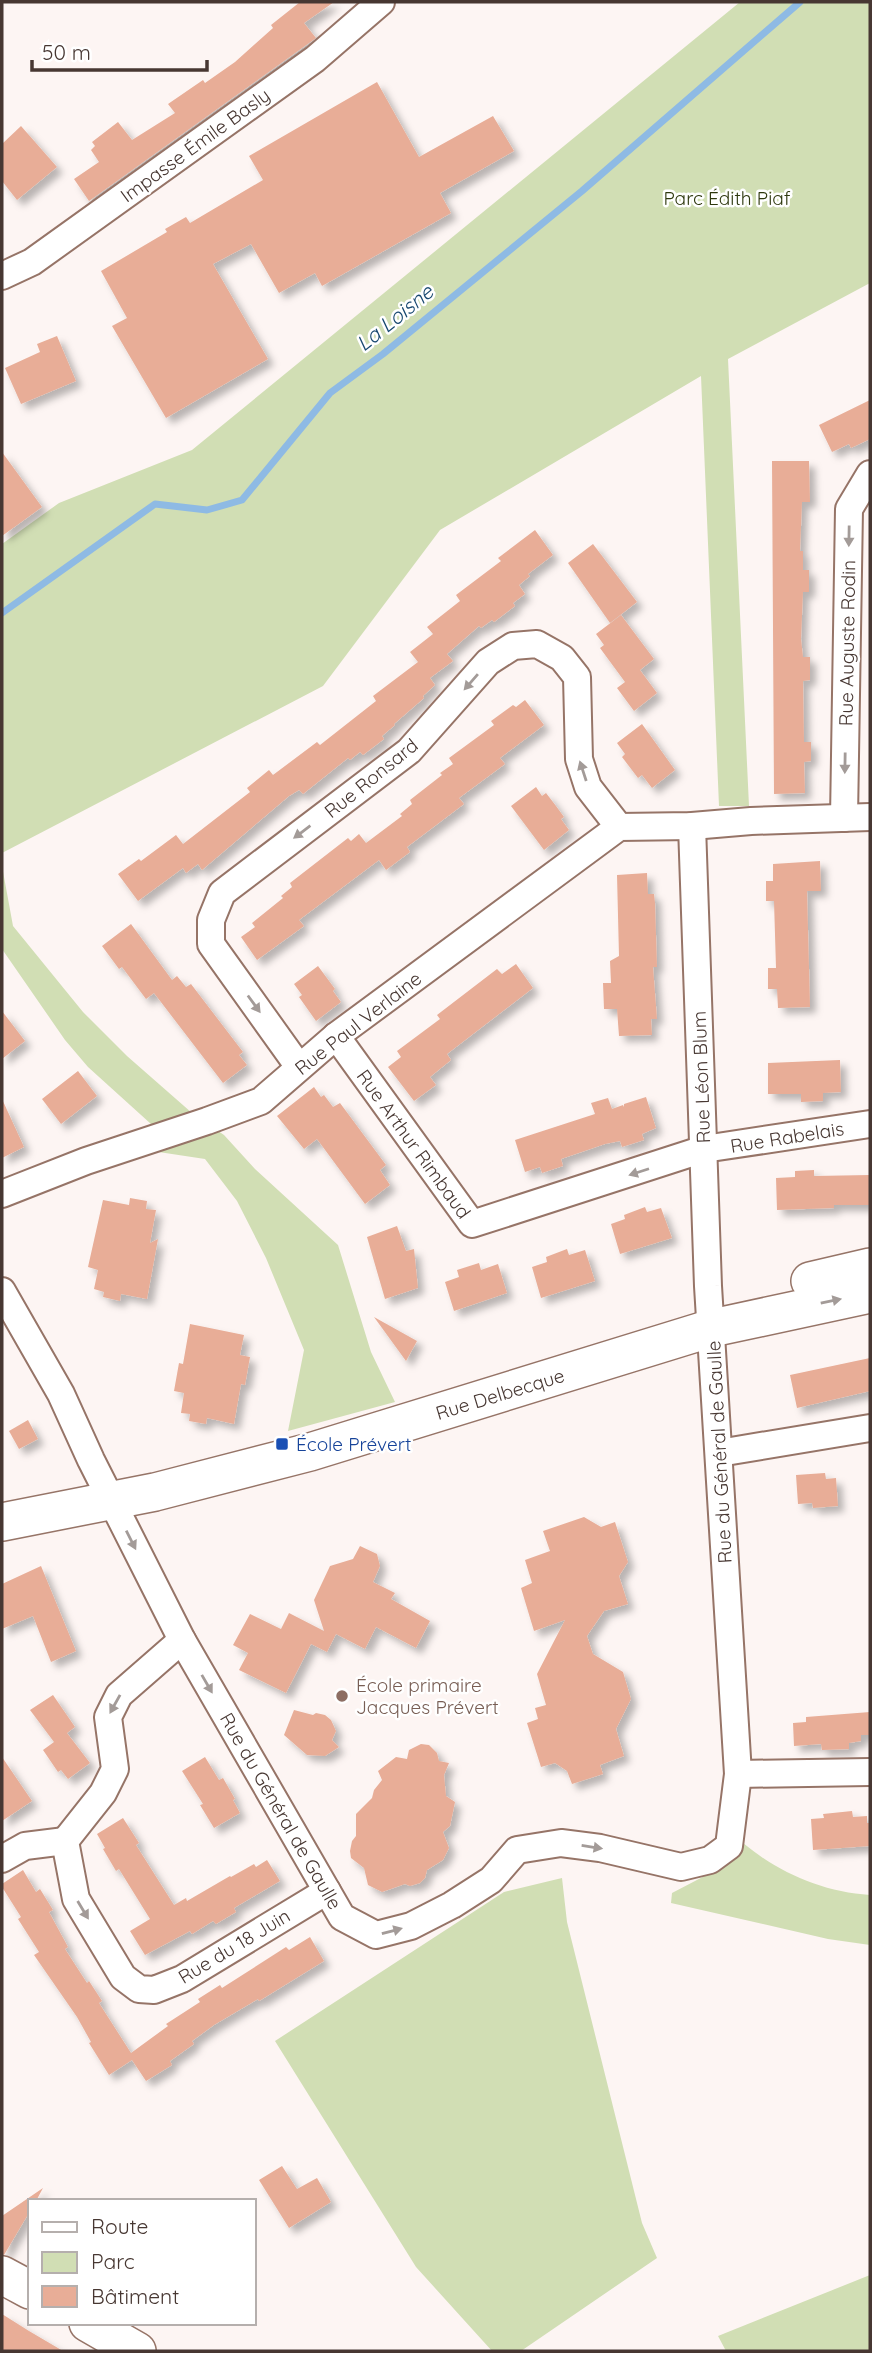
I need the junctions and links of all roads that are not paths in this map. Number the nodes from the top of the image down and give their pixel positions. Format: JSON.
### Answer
{"nodes":[{"id":1,"x":381,"y":2,"type":"edge"},
{"id":2,"x":2,"y":276,"type":"edge"},
{"id":3,"x":870,"y":474,"type":"edge"},
{"id":4,"x":870,"y":817,"type":"edge"},
{"id":5,"x":844,"y":818,"type":"junction"},
{"id":6,"x":692,"y":826,"type":"junction"},
{"id":7,"x":620,"y":827,"type":"junction"},
{"id":8,"x":336,"y":1036,"type":"junction"},
{"id":9,"x":299,"y":1067,"type":"junction"},
{"id":10,"x":870,"y":1125,"type":"edge"},
{"id":11,"x":704,"y":1149,"type":"junction"},
{"id":12,"x":2,"y":1194,"type":"edge"},
{"id":13,"x":870,"y":1267,"type":"edge"},
{"id":14,"x":2,"y":1291,"type":"edge"},
{"id":15,"x":870,"y":1294,"type":"edge"},
{"id":16,"x":712,"y":1328,"type":"junction"},
{"id":17,"x":870,"y":1428,"type":"edge"},
{"id":18,"x":719,"y":1453,"type":"junction"},
{"id":19,"x":111,"y":1499,"type":"junction"},
{"id":20,"x":2,"y":1522,"type":"edge"},
{"id":21,"x":182,"y":1640,"type":"junction"},
{"id":22,"x":870,"y":1772,"type":"edge"},
{"id":23,"x":738,"y":1774,"type":"junction"},
{"id":24,"x":65,"y":1841,"type":"junction"},
{"id":25,"x":2,"y":1859,"type":"edge"},
{"id":26,"x":327,"y":1891,"type":"junction"},
{"id":27,"x":2,"y":2275,"type":"edge"},
{"id":28,"x":28,"y":2289,"type":"edge"},
{"id":29,"x":92,"y":2325,"type":"edge"},
{"id":30,"x":137,"y":2351,"type":"edge"}],
"edges":[{"from":1,"to":2,"type":"street","name":"Impasse Émile Basly"},
{"from":3,"to":5,"type":"street","name":"Rue Auguste Rodin","one_way":true},
{"from":4,"to":5,"type":"street"},
{"from":5,"to":6,"type":"street"},
{"from":6,"to":7,"type":"street"},
{"from":6,"to":11,"type":"street","name":"Rue Léon Blum"},
{"from":7,"to":8,"type":"street","name":"Rue Paul Verlaine"},
{"from":7,"to":9,"type":"street","name":"Rue Ronsard","one_way":true},
{"from":8,"to":9,"type":"street","name":"Rue Paul Verlaine"},
{"from":11,"to":8,"type":"street","name":"Rue Arthur Rimbaud","one_way":true},
{"from":9,"to":12,"type":"street","name":"Rue Paul Verlaine"},
{"from":10,"to":11,"type":"street","name":"Rue Rabelais"},
{"from":11,"to":16,"type":"street","name":"Rue Léon Blum"},
{"from":13,"to":16,"type":"street"},
{"from":14,"to":19,"type":"street","name":"Rue du Général de Gaulle"},
{"from":16,"to":15,"type":"street","name":"Rue Delbecque","one_way":true},
{"from":16,"to":18,"type":"street","name":"Rue du Général de Gaulle"},
{"from":16,"to":19,"type":"street","name":"Rue Delbecque"},
{"from":17,"to":18,"type":"street"},
{"from":18,"to":23,"type":"street","name":"Rue du Général de Gaulle"},
{"from":19,"to":20,"type":"street","name":"Rue Delbecque"},
{"from":19,"to":21,"type":"street","name":"Rue du Général de Gaulle","one_way":true},
{"from":21,"to":24,"type":"street","one_way":true},
{"from":21,"to":26,"type":"street","name":"Rue du Général de Gaulle","one_way":true},
{"from":22,"to":23,"type":"street"},
{"from":26,"to":23,"type":"street","name":"Rue du Général de Gaulle","one_way":true},
{"from":24,"to":25,"type":"street"},
{"from":24,"to":26,"type":"street","name":"Rue du 18 Juin","one_way":true},
{"from":27,"to":28,"type":"street"},
{"from":29,"to":30,"type":"street"}]}
